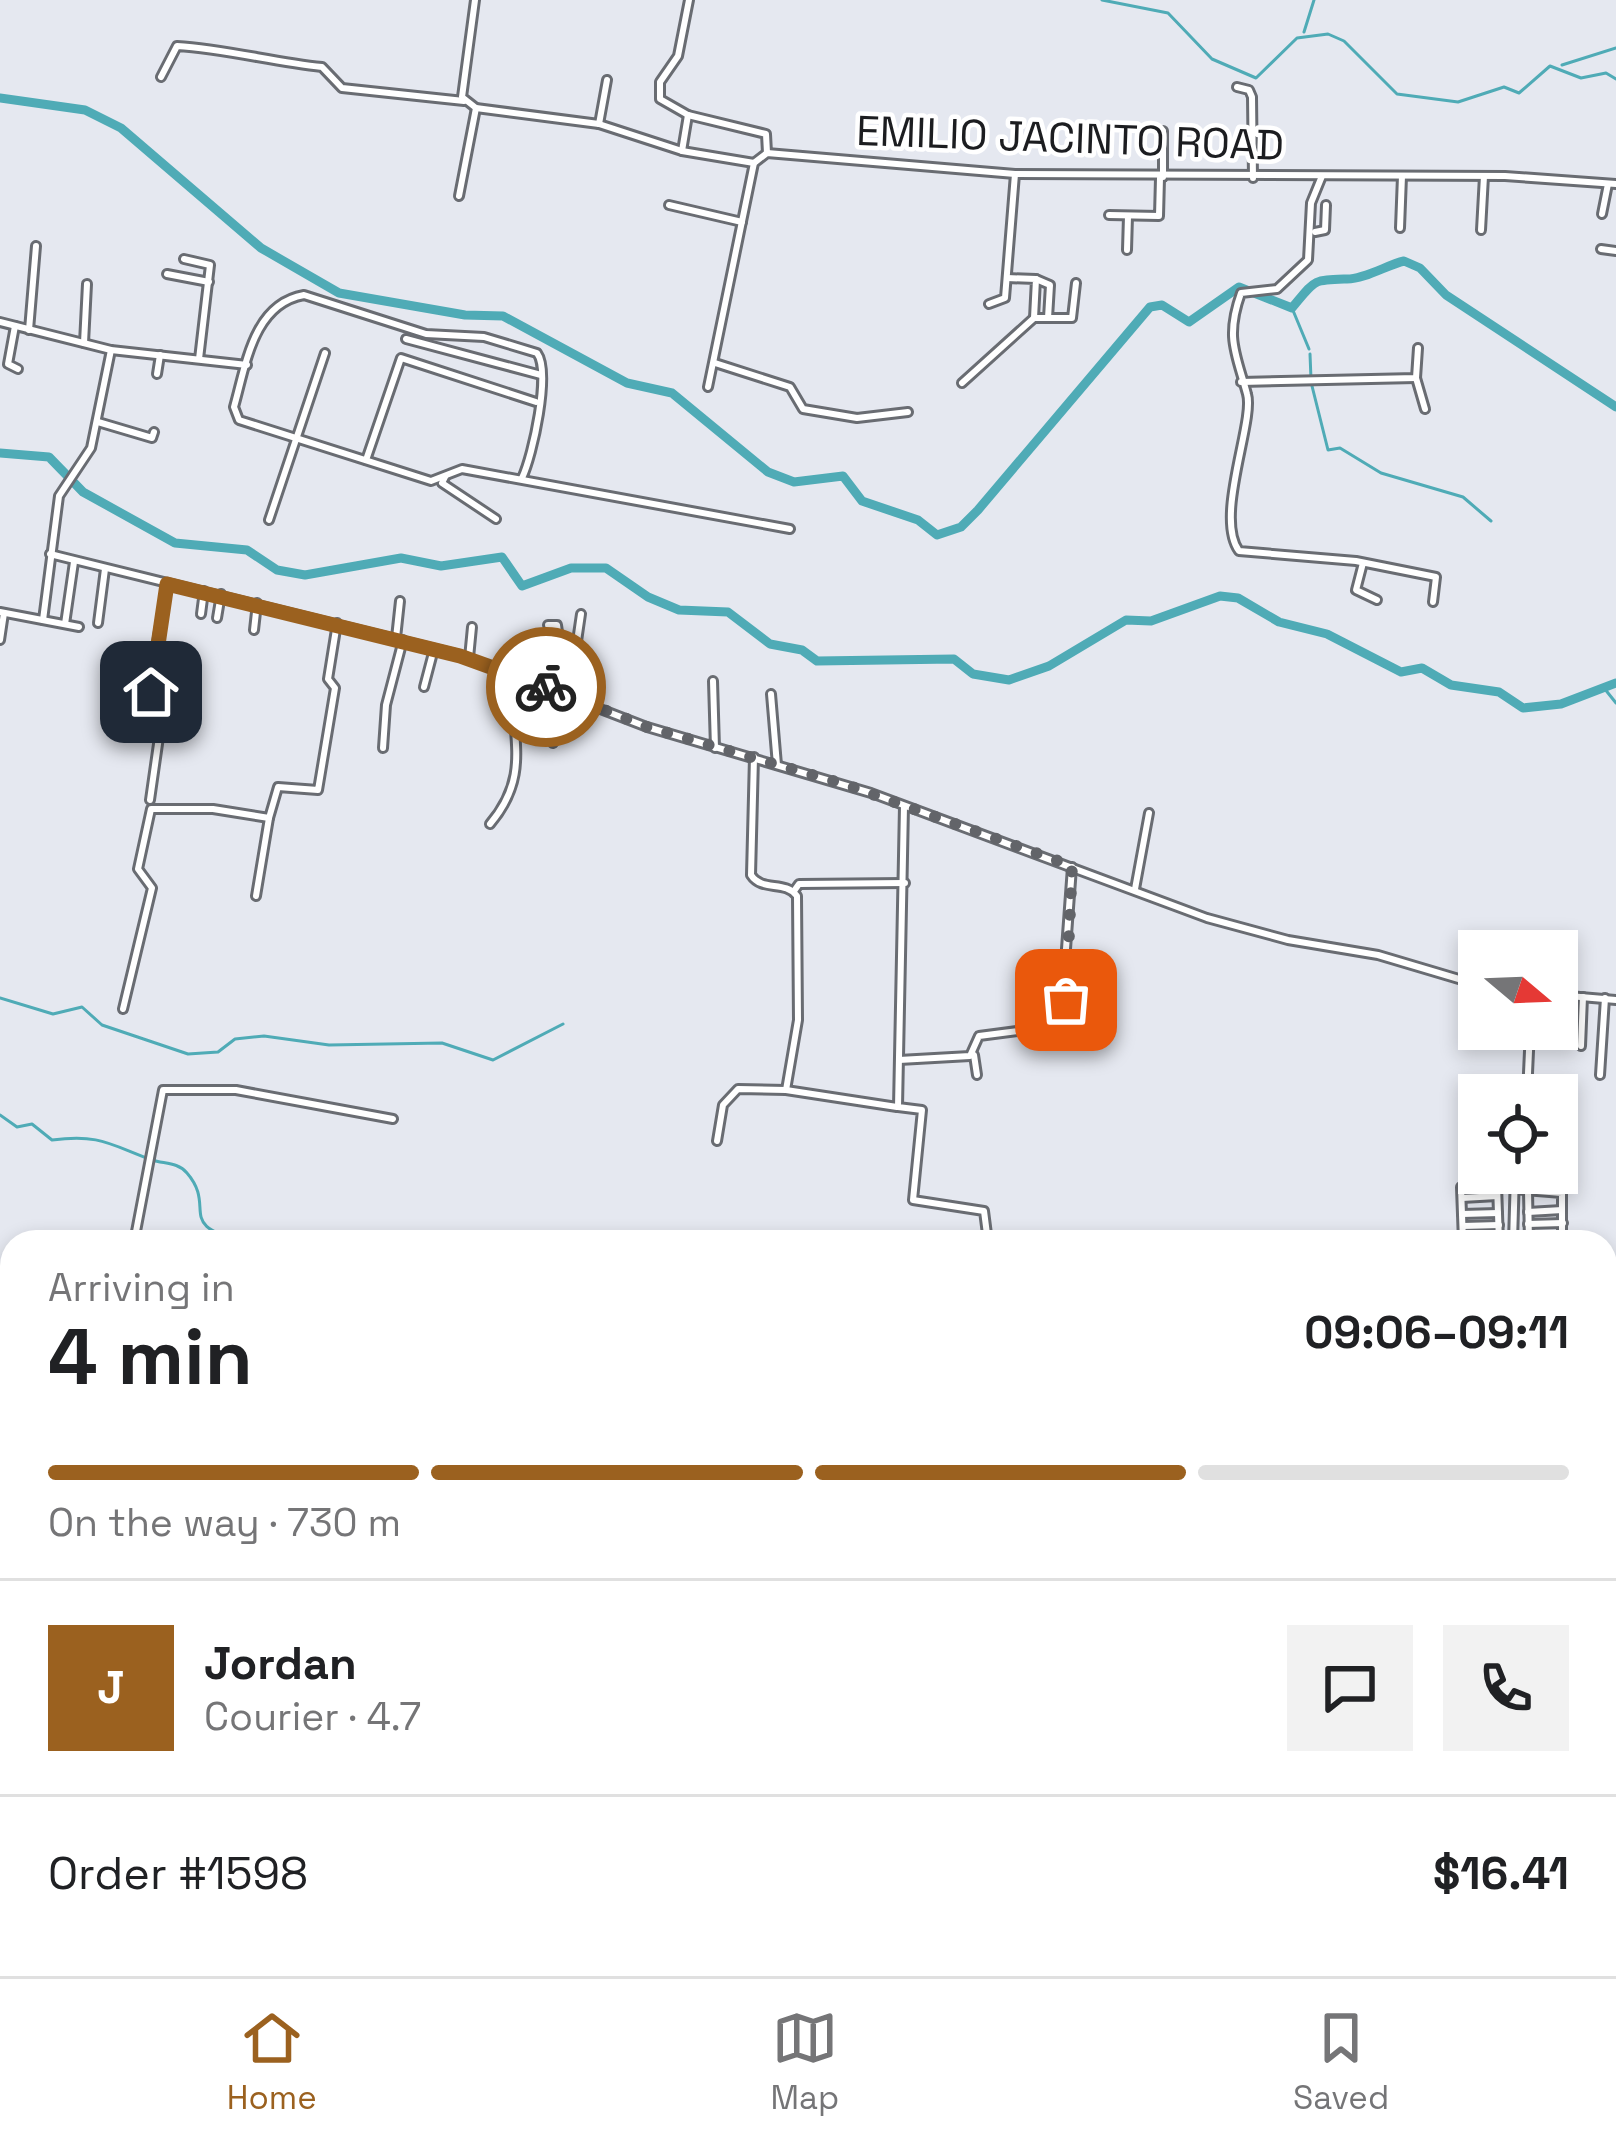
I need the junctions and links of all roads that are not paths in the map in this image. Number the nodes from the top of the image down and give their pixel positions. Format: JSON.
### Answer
{"nodes":[{"id":1,"x":475,"y":0,"type":"edge"},
{"id":2,"x":689,"y":0,"type":"edge"},
{"id":3,"x":160,"y":77,"type":"dead end"},
{"id":4,"x":607,"y":80,"type":"dead end"},
{"id":5,"x":1237,"y":87,"type":"dead end"},
{"id":6,"x":464,"y":101,"type":"junction"},
{"id":7,"x":476,"y":108,"type":"junction"},
{"id":8,"x":688,"y":115,"type":"junction"},
{"id":9,"x":599,"y":124,"type":"junction"},
{"id":10,"x":1163,"y":131,"type":"dead end"},
{"id":11,"x":682,"y":151,"type":"junction"},
{"id":12,"x":767,"y":153,"type":"junction"},
{"id":13,"x":754,"y":163,"type":"junction"},
{"id":14,"x":1015,"y":173,"type":"junction"},
{"id":15,"x":1322,"y":176,"type":"junction"},
{"id":16,"x":1402,"y":176,"type":"junction"},
{"id":17,"x":1484,"y":176,"type":"junction"},
{"id":18,"x":1162,"y":178,"type":"junction"},
{"id":19,"x":1252,"y":178,"type":"junction"},
{"id":20,"x":1612,"y":184,"type":"edge"},
{"id":21,"x":459,"y":196,"type":"dead end"},
{"id":22,"x":669,"y":205,"type":"dead end"},
{"id":23,"x":1326,"y":205,"type":"dead end"},
{"id":24,"x":1602,"y":214,"type":"dead end"},
{"id":25,"x":1109,"y":215,"type":"dead end"},
{"id":26,"x":1129,"y":216,"type":"junction"},
{"id":27,"x":742,"y":222,"type":"junction"},
{"id":28,"x":1400,"y":228,"type":"dead end"},
{"id":29,"x":1481,"y":230,"type":"dead end"},
{"id":30,"x":1312,"y":232,"type":"junction"},
{"id":31,"x":36,"y":246,"type":"dead end"},
{"id":32,"x":1601,"y":249,"type":"dead end"},
{"id":33,"x":1127,"y":250,"type":"dead end"},
{"id":34,"x":1616,"y":251,"type":"edge"},
{"id":35,"x":184,"y":259,"type":"dead end"},
{"id":36,"x":167,"y":274,"type":"dead end"},
{"id":37,"x":1007,"y":278,"type":"junction"},
{"id":38,"x":1036,"y":279,"type":"junction"},
{"id":39,"x":209,"y":283,"type":"junction"},
{"id":40,"x":1076,"y":283,"type":"dead end"},
{"id":41,"x":87,"y":284,"type":"dead end"},
{"id":42,"x":988,"y":304,"type":"dead end"},
{"id":43,"x":1034,"y":318,"type":"junction"},
{"id":44,"x":1048,"y":318,"type":"junction"},
{"id":45,"x":0,"y":322,"type":"edge"},
{"id":46,"x":15,"y":326,"type":"junction"},
{"id":47,"x":29,"y":330,"type":"junction"},
{"id":48,"x":406,"y":338,"type":"dead end"},
{"id":49,"x":84,"y":343,"type":"junction"},
{"id":50,"x":1418,"y":348,"type":"dead end"},
{"id":51,"x":111,"y":350,"type":"junction"},
{"id":52,"x":325,"y":353,"type":"dead end"},
{"id":53,"x":160,"y":355,"type":"junction"},
{"id":54,"x":199,"y":359,"type":"junction"},
{"id":55,"x":715,"y":363,"type":"junction"},
{"id":56,"x":247,"y":365,"type":"junction"},
{"id":57,"x":18,"y":369,"type":"dead end"},
{"id":58,"x":157,"y":374,"type":"dead end"},
{"id":59,"x":543,"y":374,"type":"junction"},
{"id":60,"x":1415,"y":378,"type":"junction"},
{"id":61,"x":1240,"y":382,"type":"junction"},
{"id":62,"x":962,"y":383,"type":"dead end"},
{"id":63,"x":708,"y":387,"type":"dead end"},
{"id":64,"x":536,"y":402,"type":"junction"},
{"id":65,"x":1425,"y":410,"type":"dead end"},
{"id":66,"x":908,"y":412,"type":"dead end"},
{"id":67,"x":98,"y":422,"type":"junction"},
{"id":68,"x":154,"y":431,"type":"dead end"},
{"id":69,"x":295,"y":438,"type":"junction"},
{"id":70,"x":366,"y":460,"type":"junction"},
{"id":71,"x":445,"y":477,"type":"junction"},
{"id":72,"x":522,"y":478,"type":"junction"},
{"id":73,"x":496,"y":519,"type":"dead end"},
{"id":74,"x":269,"y":520,"type":"dead end"},
{"id":75,"x":790,"y":529,"type":"dead end"},
{"id":76,"x":50,"y":554,"type":"junction"},
{"id":77,"x":74,"y":561,"type":"junction"},
{"id":78,"x":1363,"y":563,"type":"junction"},
{"id":79,"x":105,"y":569,"type":"junction"},
{"id":80,"x":167,"y":584,"type":"junction"},
{"id":81,"x":204,"y":591,"type":"junction"},
{"id":82,"x":221,"y":594,"type":"junction"},
{"id":83,"x":1377,"y":600,"type":"dead end"},
{"id":84,"x":400,"y":601,"type":"dead end"},
{"id":85,"x":257,"y":602,"type":"junction"},
{"id":86,"x":1433,"y":602,"type":"dead end"},
{"id":87,"x":321,"y":603,"type":"dead end"},
{"id":88,"x":2,"y":613,"type":"edge"},
{"id":89,"x":201,"y":614,"type":"dead end"},
{"id":90,"x":581,"y":614,"type":"dead end"},
{"id":91,"x":217,"y":617,"type":"dead end"},
{"id":92,"x":318,"y":618,"type":"junction"},
{"id":93,"x":44,"y":620,"type":"junction"},
{"id":94,"x":98,"y":623,"type":"dead end"},
{"id":95,"x":337,"y":623,"type":"junction"},
{"id":96,"x":65,"y":624,"type":"junction"},
{"id":97,"x":548,"y":625,"type":"dead end"},
{"id":98,"x":79,"y":627,"type":"dead end"},
{"id":99,"x":472,"y":627,"type":"dead end"},
{"id":100,"x":254,"y":630,"type":"dead end"},
{"id":101,"x":399,"y":639,"type":"junction"},
{"id":102,"x":0,"y":640,"type":"edge"},
{"id":103,"x":434,"y":649,"type":"junction"},
{"id":104,"x":469,"y":658,"type":"junction"},
{"id":105,"x":514,"y":675,"type":"junction"},
{"id":106,"x":713,"y":682,"type":"dead end"},
{"id":107,"x":424,"y":687,"type":"dead end"},
{"id":108,"x":548,"y":688,"type":"junction"},
{"id":109,"x":771,"y":694,"type":"dead end"},
{"id":110,"x":569,"y":696,"type":"junction"},
{"id":111,"x":553,"y":743,"type":"dead end"},
{"id":112,"x":383,"y":748,"type":"dead end"},
{"id":113,"x":715,"y":748,"type":"junction"},
{"id":114,"x":754,"y":757,"type":"junction"},
{"id":115,"x":777,"y":765,"type":"junction"},
{"id":116,"x":150,"y":800,"type":"dead end"},
{"id":117,"x":904,"y":806,"type":"junction"},
{"id":118,"x":1149,"y":813,"type":"dead end"},
{"id":119,"x":269,"y":818,"type":"junction"},
{"id":120,"x":490,"y":824,"type":"dead end"},
{"id":121,"x":1072,"y":866,"type":"junction"},
{"id":122,"x":905,"y":883,"type":"junction"},
{"id":123,"x":1135,"y":889,"type":"junction"},
{"id":124,"x":794,"y":891,"type":"junction"},
{"id":125,"x":256,"y":896,"type":"dead end"},
{"id":126,"x":1458,"y":979,"type":"edge"},
{"id":127,"x":1578,"y":997,"type":"edge"},
{"id":128,"x":1583,"y":997,"type":"junction"},
{"id":129,"x":1605,"y":998,"type":"junction"},
{"id":130,"x":1616,"y":1000,"type":"edge"},
{"id":131,"x":123,"y":1009,"type":"dead end"},
{"id":132,"x":1614,"y":1038,"type":"edge"},
{"id":133,"x":1605,"y":1042,"type":"junction"},
{"id":134,"x":1582,"y":1046,"type":"dead end"},
{"id":135,"x":974,"y":1054,"type":"junction"},
{"id":136,"x":898,"y":1060,"type":"junction"},
{"id":137,"x":977,"y":1075,"type":"dead end"},
{"id":138,"x":1600,"y":1075,"type":"dead end"},
{"id":139,"x":785,"y":1090,"type":"junction"},
{"id":140,"x":898,"y":1108,"type":"junction"},
{"id":141,"x":393,"y":1119,"type":"dead end"},
{"id":142,"x":717,"y":1141,"type":"dead end"},
{"id":143,"x":1462,"y":1194,"type":"edge"},
{"id":144,"x":1513,"y":1194,"type":"edge"},
{"id":145,"x":1528,"y":1194,"type":"edge"},
{"id":146,"x":1561,"y":1194,"type":"edge"},
{"id":147,"x":1498,"y":1196,"type":"joint"},
{"id":148,"x":1462,"y":1198,"type":"junction"},
{"id":149,"x":1562,"y":1210,"type":"junction"},
{"id":150,"x":1528,"y":1211,"type":"junction"},
{"id":151,"x":1498,"y":1213,"type":"junction"},
{"id":152,"x":1462,"y":1214,"type":"junction"},
{"id":153,"x":1563,"y":1223,"type":"junction"},
{"id":154,"x":1528,"y":1224,"type":"junction"},
{"id":155,"x":1498,"y":1225,"type":"junction"},
{"id":156,"x":137,"y":1230,"type":"edge"},
{"id":157,"x":986,"y":1230,"type":"edge"},
{"id":158,"x":1463,"y":1230,"type":"edge"},
{"id":159,"x":1482,"y":1230,"type":"edge"},
{"id":160,"x":1498,"y":1230,"type":"edge"},
{"id":161,"x":1513,"y":1230,"type":"edge"},
{"id":162,"x":1528,"y":1230,"type":"edge"},
{"id":163,"x":1563,"y":1230,"type":"edge"}],
"edges":[{"from":1,"to":6,"type":"street"},
{"from":2,"to":8,"type":"street"},
{"from":3,"to":6,"type":"street"},
{"from":4,"to":9,"type":"street"},
{"from":5,"to":19,"type":"street"},
{"from":6,"to":7,"type":"street"},
{"from":7,"to":9,"type":"street"},
{"from":7,"to":21,"type":"street"},
{"from":8,"to":11,"type":"street"},
{"from":8,"to":12,"type":"street"},
{"from":9,"to":11,"type":"street"},
{"from":10,"to":18,"type":"street"},
{"from":11,"to":13,"type":"street"},
{"from":12,"to":13,"type":"street"},
{"from":12,"to":14,"type":"street","name":"EMILIO JACINTO ROAD"},
{"from":13,"to":27,"type":"street"},
{"from":14,"to":18,"type":"street","name":"EMILIO JACINTO ROAD"},
{"from":14,"to":37,"type":"street"},
{"from":15,"to":16,"type":"street","name":"EMILIO JACINTO ROAD"},
{"from":15,"to":19,"type":"street","name":"EMILIO JACINTO ROAD"},
{"from":15,"to":30,"type":"street"},
{"from":16,"to":17,"type":"street","name":"EMILIO JACINTO ROAD"},
{"from":16,"to":28,"type":"street"},
{"from":17,"to":20,"type":"street","name":"EMILIO JACINTO ROAD"},
{"from":17,"to":29,"type":"street"},
{"from":18,"to":19,"type":"street","name":"EMILIO JACINTO ROAD"},
{"from":18,"to":26,"type":"street"},
{"from":20,"to":24,"type":"street"},
{"from":22,"to":27,"type":"street"},
{"from":23,"to":30,"type":"street"},
{"from":25,"to":26,"type":"street"},
{"from":26,"to":33,"type":"street"},
{"from":27,"to":55,"type":"street"},
{"from":30,"to":61,"type":"street"},
{"from":31,"to":47,"type":"street"},
{"from":32,"to":34,"type":"street"},
{"from":35,"to":39,"type":"street"},
{"from":36,"to":39,"type":"street"},
{"from":37,"to":38,"type":"street"},
{"from":37,"to":42,"type":"street"},
{"from":38,"to":43,"type":"street"},
{"from":38,"to":44,"type":"street"},
{"from":39,"to":54,"type":"street"},
{"from":40,"to":44,"type":"street"},
{"from":41,"to":49,"type":"street"},
{"from":43,"to":44,"type":"street"},
{"from":43,"to":62,"type":"street"},
{"from":45,"to":46,"type":"street"},
{"from":46,"to":47,"type":"street"},
{"from":46,"to":57,"type":"street"},
{"from":47,"to":49,"type":"street"},
{"from":48,"to":59,"type":"street"},
{"from":49,"to":51,"type":"street"},
{"from":50,"to":60,"type":"street"},
{"from":51,"to":53,"type":"street"},
{"from":51,"to":67,"type":"street"},
{"from":52,"to":69,"type":"street"},
{"from":53,"to":54,"type":"street"},
{"from":53,"to":58,"type":"street"},
{"from":54,"to":56,"type":"street"},
{"from":55,"to":63,"type":"street"},
{"from":55,"to":66,"type":"street"},
{"from":56,"to":59,"type":"street"},
{"from":56,"to":69,"type":"street"},
{"from":59,"to":64,"type":"street"},
{"from":60,"to":61,"type":"street"},
{"from":60,"to":65,"type":"street"},
{"from":61,"to":78,"type":"street"},
{"from":64,"to":70,"type":"street"},
{"from":64,"to":72,"type":"street"},
{"from":67,"to":68,"type":"street"},
{"from":67,"to":76,"type":"street"},
{"from":69,"to":70,"type":"street"},
{"from":69,"to":74,"type":"street"},
{"from":70,"to":71,"type":"street"},
{"from":71,"to":72,"type":"street"},
{"from":71,"to":73,"type":"street"},
{"from":72,"to":75,"type":"street"},
{"from":76,"to":77,"type":"street"},
{"from":76,"to":93,"type":"street"},
{"from":77,"to":79,"type":"street"},
{"from":77,"to":96,"type":"street"},
{"from":78,"to":83,"type":"street"},
{"from":78,"to":86,"type":"street"},
{"from":79,"to":80,"type":"street"},
{"from":79,"to":94,"type":"street"},
{"from":80,"to":81,"type":"street"},
{"from":80,"to":116,"type":"street"},
{"from":81,"to":82,"type":"street"},
{"from":81,"to":89,"type":"street"},
{"from":82,"to":85,"type":"street"},
{"from":82,"to":91,"type":"street"},
{"from":84,"to":101,"type":"street"},
{"from":85,"to":92,"type":"street"},
{"from":85,"to":100,"type":"street"},
{"from":87,"to":92,"type":"street"},
{"from":88,"to":93,"type":"street"},
{"from":88,"to":102,"type":"street"},
{"from":90,"to":110,"type":"street"},
{"from":92,"to":95,"type":"street"},
{"from":93,"to":96,"type":"street"},
{"from":95,"to":101,"type":"street"},
{"from":95,"to":119,"type":"street"},
{"from":96,"to":98,"type":"street"},
{"from":97,"to":108,"type":"street"},
{"from":99,"to":104,"type":"street"},
{"from":101,"to":103,"type":"street"},
{"from":101,"to":112,"type":"street"},
{"from":103,"to":104,"type":"street"},
{"from":103,"to":107,"type":"street"},
{"from":104,"to":105,"type":"street"},
{"from":105,"to":108,"type":"street"},
{"from":105,"to":120,"type":"street"},
{"from":106,"to":113,"type":"street"},
{"from":108,"to":110,"type":"street"},
{"from":108,"to":111,"type":"street"},
{"from":109,"to":115,"type":"street"},
{"from":110,"to":113,"type":"street"},
{"from":113,"to":114,"type":"street"},
{"from":114,"to":115,"type":"street"},
{"from":114,"to":124,"type":"street"},
{"from":115,"to":117,"type":"street"},
{"from":117,"to":121,"type":"street"},
{"from":117,"to":122,"type":"street"},
{"from":118,"to":123,"type":"street"},
{"from":119,"to":125,"type":"street"},
{"from":119,"to":131,"type":"street"},
{"from":121,"to":123,"type":"street"},
{"from":121,"to":135,"type":"street"},
{"from":122,"to":124,"type":"street"},
{"from":122,"to":136,"type":"street"},
{"from":123,"to":126,"type":"street"},
{"from":124,"to":139,"type":"street"},
{"from":127,"to":128,"type":"street"},
{"from":128,"to":129,"type":"street"},
{"from":128,"to":134,"type":"street"},
{"from":129,"to":130,"type":"street"},
{"from":129,"to":133,"type":"street"},
{"from":132,"to":133,"type":"street"},
{"from":133,"to":138,"type":"street"},
{"from":135,"to":136,"type":"street"},
{"from":135,"to":137,"type":"street"},
{"from":136,"to":140,"type":"street"},
{"from":139,"to":140,"type":"street"},
{"from":139,"to":142,"type":"street"},
{"from":140,"to":157,"type":"street"},
{"from":141,"to":156,"type":"street"},
{"from":143,"to":148,"type":"street"},
{"from":144,"to":161,"type":"street"},
{"from":145,"to":150,"type":"street"},
{"from":146,"to":149,"type":"street"},
{"from":147,"to":148,"type":"street"},
{"from":147,"to":151,"type":"street"},
{"from":148,"to":152,"type":"street"},
{"from":149,"to":150,"type":"street"},
{"from":149,"to":153,"type":"street"},
{"from":150,"to":154,"type":"street"},
{"from":151,"to":152,"type":"street"},
{"from":151,"to":155,"type":"street"},
{"from":152,"to":158,"type":"street"},
{"from":153,"to":154,"type":"street"},
{"from":153,"to":163,"type":"street"},
{"from":154,"to":162,"type":"street"},
{"from":155,"to":159,"type":"street"},
{"from":155,"to":160,"type":"street"}]}
